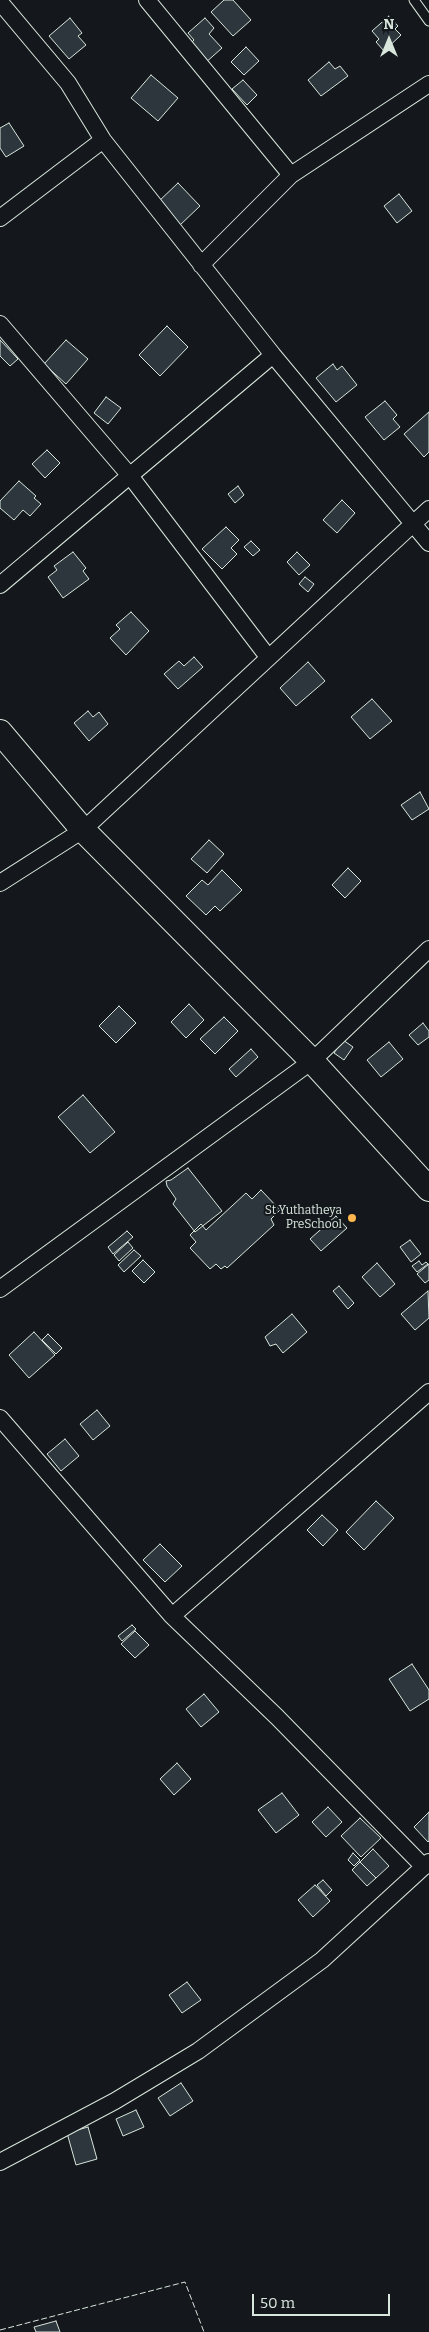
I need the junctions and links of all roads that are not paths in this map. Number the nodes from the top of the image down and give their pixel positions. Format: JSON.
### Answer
{"nodes":[{"id":1,"x":147,"y":0,"type":"edge"},
{"id":2,"x":414,"y":0,"type":"edge"},
{"id":3,"x":0,"y":1,"type":"edge"},
{"id":4,"x":429,"y":21,"type":"edge"},
{"id":5,"x":429,"y":84,"type":"edge"},
{"id":6,"x":103,"y":140,"type":"junction"},
{"id":7,"x":291,"y":175,"type":"junction"},
{"id":8,"x":0,"y":218,"type":"edge"},
{"id":9,"x":201,"y":265,"type":"junction"},
{"id":10,"x":0,"y":324,"type":"edge"},
{"id":11,"x":273,"y":355,"type":"junction"},
{"id":12,"x":131,"y":477,"type":"junction"},
{"id":13,"x":429,"y":509,"type":"edge"},
{"id":14,"x":411,"y":523,"type":"junction"},
{"id":15,"x":429,"y":543,"type":"edge"},
{"id":16,"x":0,"y":585,"type":"edge"},
{"id":17,"x":268,"y":657,"type":"junction"},
{"id":18,"x":0,"y":732,"type":"edge"},
{"id":19,"x":83,"y":830,"type":"junction"},
{"id":20,"x":0,"y":883,"type":"edge"},
{"id":21,"x":429,"y":950,"type":"edge"},
{"id":22,"x":312,"y":1061,"type":"junction"},
{"id":23,"x":429,"y":1189,"type":"edge"},
{"id":24,"x":0,"y":1288,"type":"edge"},
{"id":25,"x":429,"y":1392,"type":"edge"},
{"id":26,"x":0,"y":1418,"type":"edge"},
{"id":27,"x":172,"y":1616,"type":"junction"},
{"id":28,"x":427,"y":1865,"type":"edge"},
{"id":29,"x":0,"y":2162,"type":"edge"}],
"edges":[{"from":1,"to":7,"type":"street"},
{"from":2,"to":4,"type":"lane"},
{"from":3,"to":6,"type":"street"},
{"from":5,"to":7,"type":"street"},
{"from":6,"to":8,"type":"street"},
{"from":6,"to":9,"type":"street"},
{"from":7,"to":9,"type":"street"},
{"from":9,"to":11,"type":"street"},
{"from":10,"to":12,"type":"street"},
{"from":11,"to":12,"type":"street"},
{"from":11,"to":14,"type":"street"},
{"from":12,"to":16,"type":"street"},
{"from":12,"to":17,"type":"street"},
{"from":13,"to":14,"type":"street"},
{"from":14,"to":15,"type":"street"},
{"from":14,"to":17,"type":"street"},
{"from":17,"to":19,"type":"street"},
{"from":18,"to":19,"type":"street"},
{"from":19,"to":20,"type":"street"},
{"from":19,"to":22,"type":"street"},
{"from":21,"to":22,"type":"street"},
{"from":22,"to":23,"type":"street"},
{"from":22,"to":24,"type":"street"},
{"from":25,"to":27,"type":"street"},
{"from":26,"to":27,"type":"street"},
{"from":27,"to":28,"type":"street"},
{"from":28,"to":29,"type":"street"}]}
